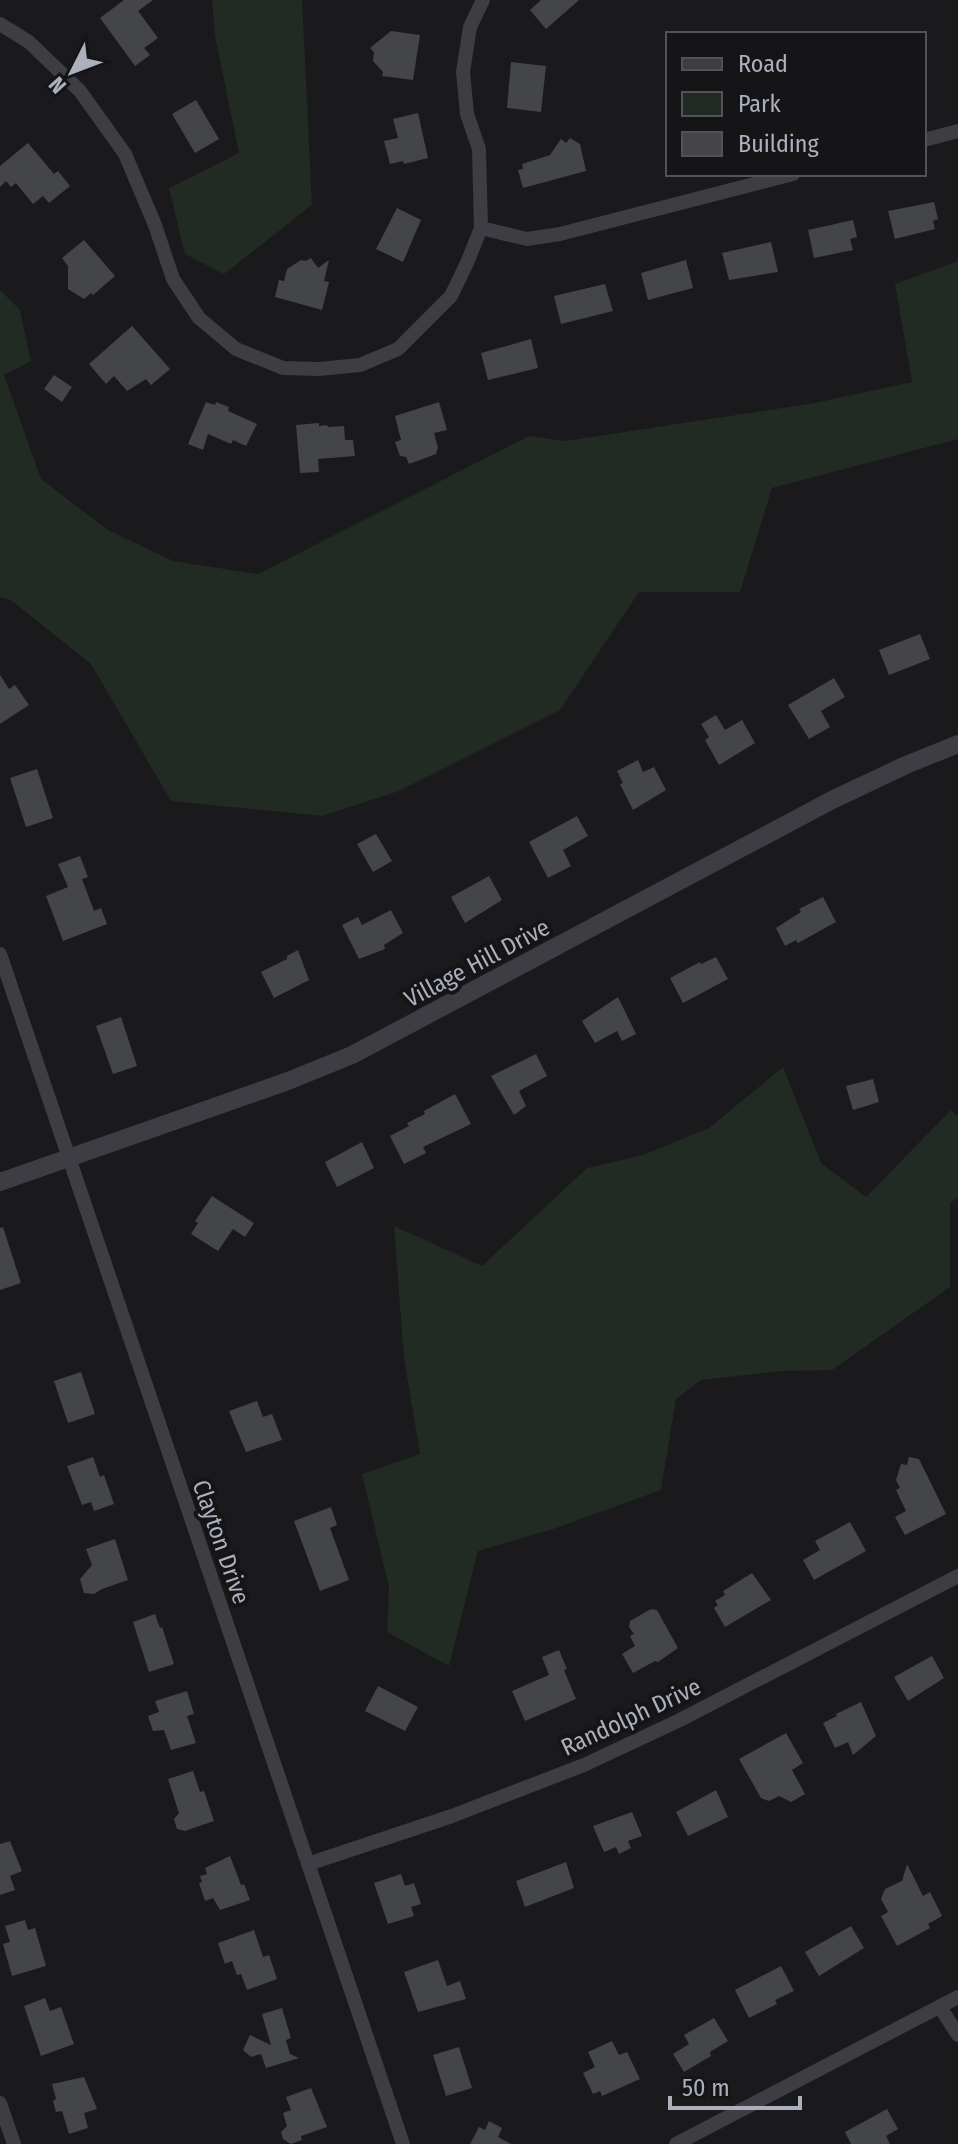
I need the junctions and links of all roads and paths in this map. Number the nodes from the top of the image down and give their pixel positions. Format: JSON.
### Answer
{"nodes":[{"id":1,"x":483,"y":0,"type":"edge"},
{"id":2,"x":0,"y":24,"type":"edge"},
{"id":3,"x":958,"y":131,"type":"edge"},
{"id":4,"x":926,"y":139,"type":"edge"},
{"id":5,"x":785,"y":176,"type":"edge"},
{"id":6,"x":481,"y":228,"type":"junction"},
{"id":7,"x":958,"y":744,"type":"edge"},
{"id":8,"x":0,"y":954,"type":"edge"},
{"id":9,"x":70,"y":1158,"type":"junction"},
{"id":10,"x":0,"y":1182,"type":"edge"},
{"id":11,"x":958,"y":1576,"type":"edge"},
{"id":12,"x":308,"y":1864,"type":"junction"},
{"id":13,"x":958,"y":1997,"type":"edge"},
{"id":14,"x":940,"y":2007,"type":"junction"},
{"id":15,"x":958,"y":2035,"type":"edge"},
{"id":16,"x":0,"y":2103,"type":"edge"},
{"id":17,"x":14,"y":2144,"type":"edge"},
{"id":18,"x":403,"y":2144,"type":"edge"},
{"id":19,"x":676,"y":2144,"type":"edge"}],
"edges":[{"from":1,"to":6,"type":"street"},
{"from":2,"to":6,"type":"street"},
{"from":3,"to":4,"type":"street"},
{"from":5,"to":6,"type":"street"},
{"from":7,"to":9,"type":"street","name":"Village Hill Drive"},
{"from":8,"to":9,"type":"street","name":"Clayton Drive"},
{"from":9,"to":10,"type":"street","name":"Village Hill Drive"},
{"from":9,"to":12,"type":"street","name":"Clayton Drive"},
{"from":11,"to":12,"type":"street","name":"Randolph Drive"},
{"from":12,"to":18,"type":"street","name":"Clayton Drive"},
{"from":13,"to":14,"type":"street"},
{"from":14,"to":15,"type":"street"},
{"from":14,"to":19,"type":"street"},
{"from":16,"to":17,"type":"street"}]}
